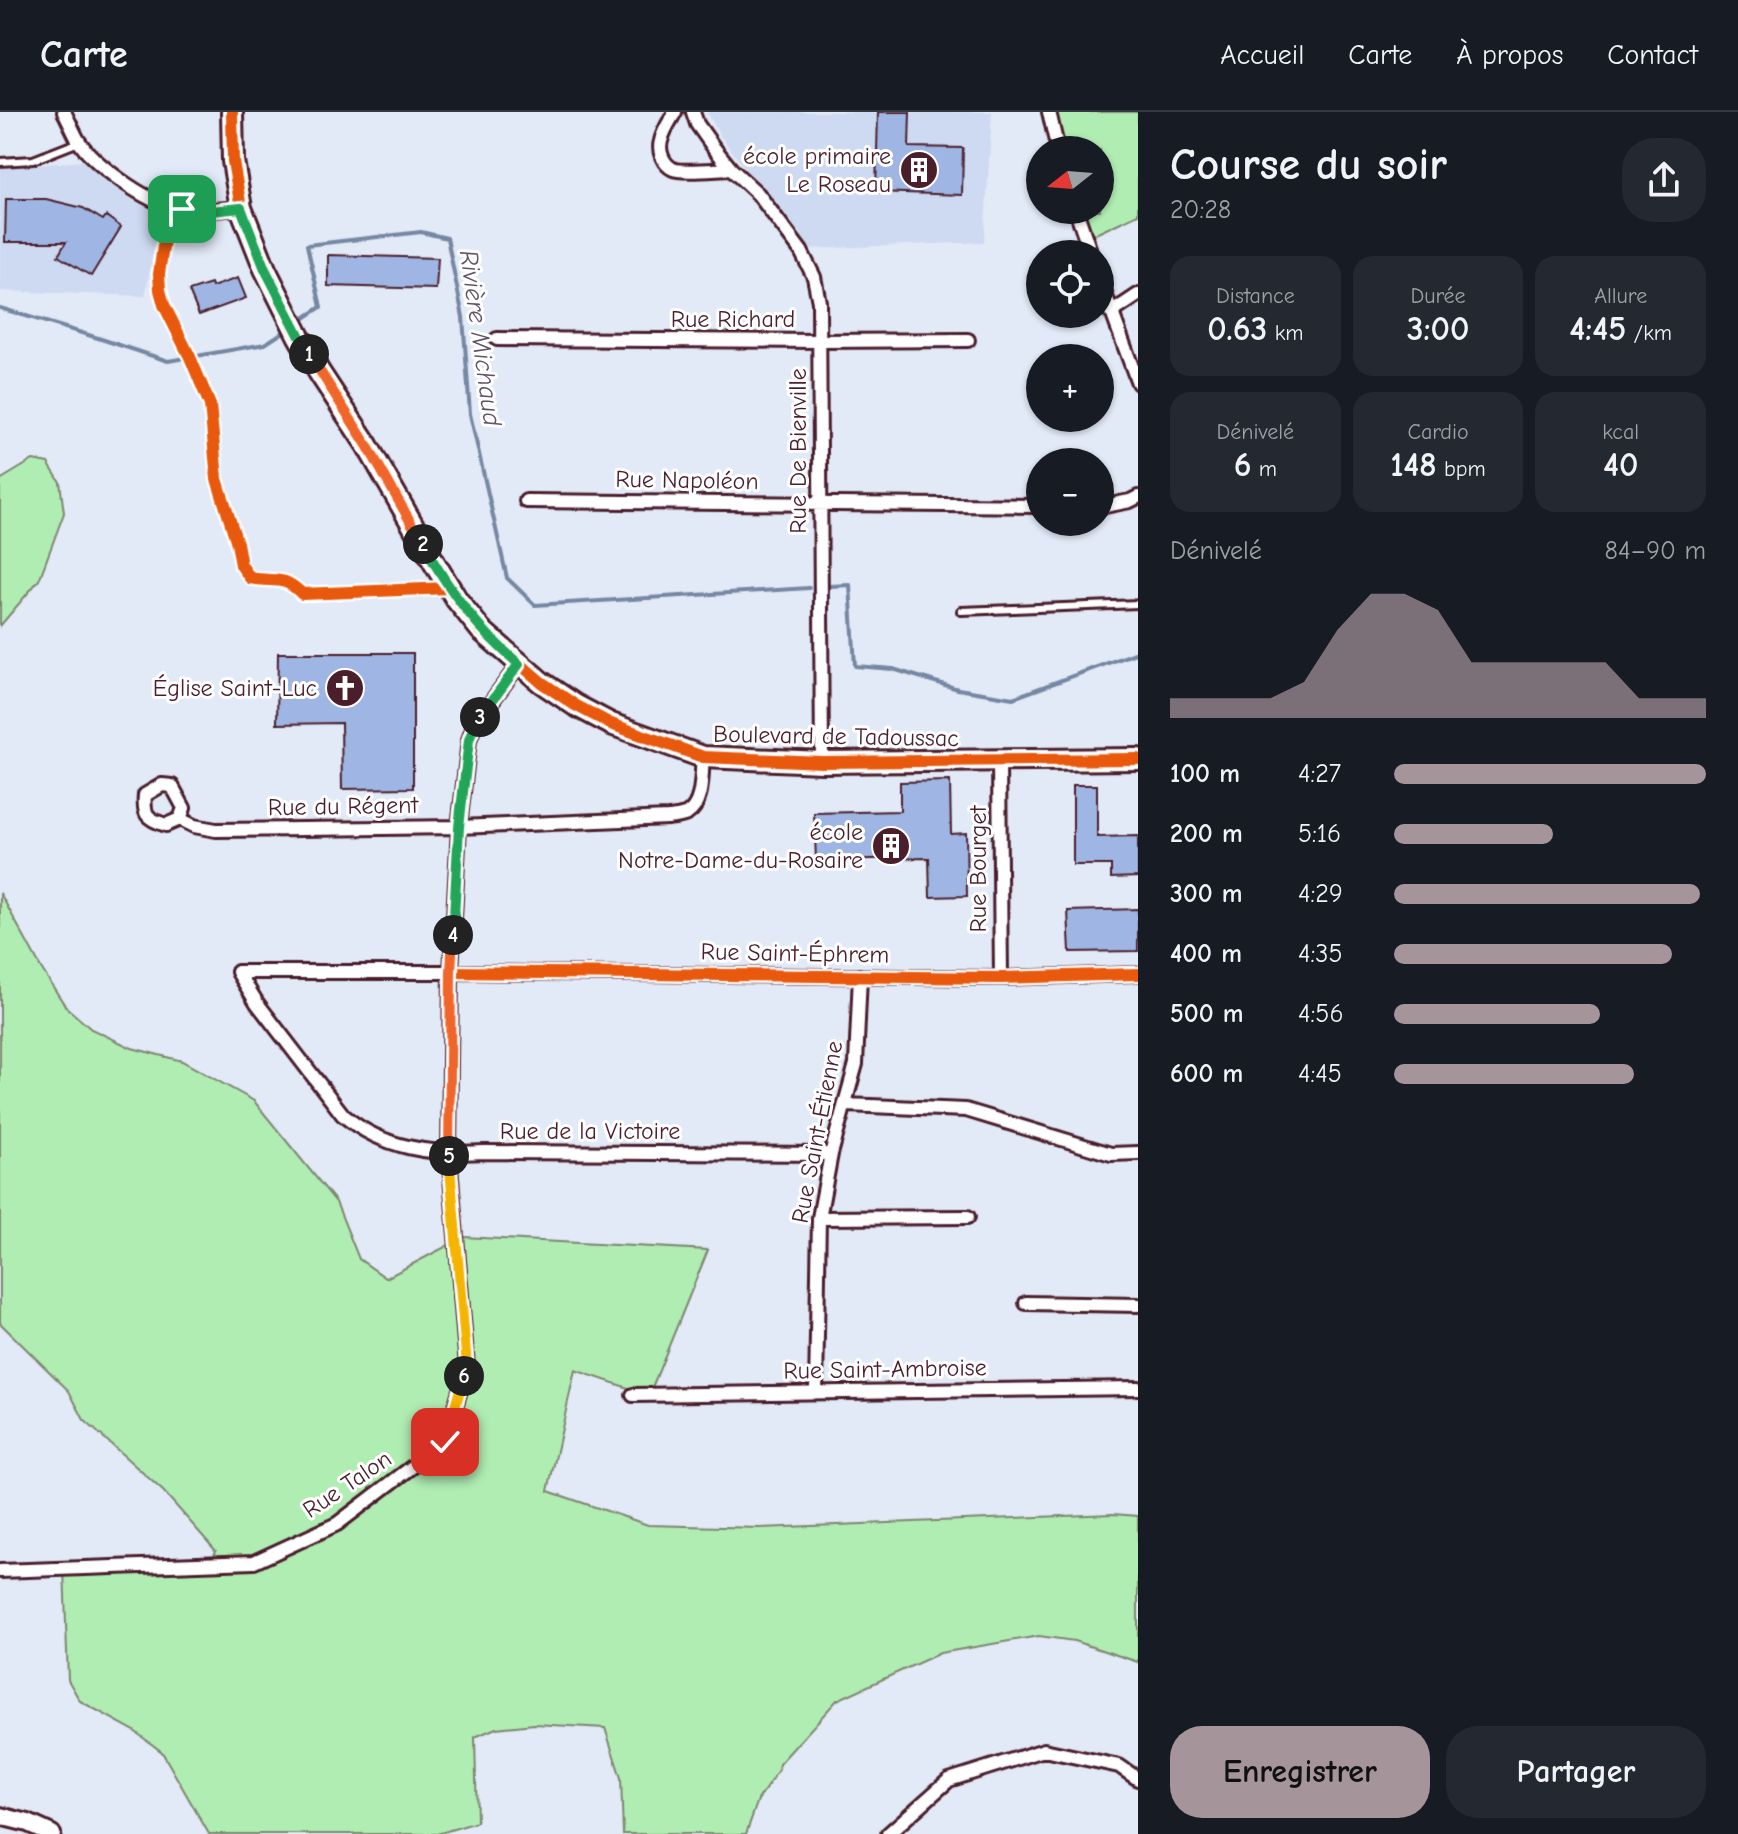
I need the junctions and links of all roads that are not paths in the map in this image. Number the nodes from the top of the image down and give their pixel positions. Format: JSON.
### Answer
{"nodes":[{"id":1,"x":64,"y":112,"type":"edge"},
{"id":2,"x":232,"y":112,"type":"edge"},
{"id":3,"x":675,"y":112,"type":"edge"},
{"id":4,"x":693,"y":112,"type":"edge"},
{"id":5,"x":1049,"y":112,"type":"edge"},
{"id":6,"x":1055,"y":136,"type":"edge"},
{"id":7,"x":79,"y":142,"type":"junction"},
{"id":8,"x":0,"y":162,"type":"edge"},
{"id":9,"x":731,"y":169,"type":"junction"},
{"id":10,"x":241,"y":208,"type":"junction"},
{"id":11,"x":1138,"y":295,"type":"edge"},
{"id":12,"x":1114,"y":311,"type":"edge"},
{"id":13,"x":1114,"y":321,"type":"edge"},
{"id":14,"x":497,"y":339,"type":"dead end"},
{"id":15,"x":968,"y":340,"type":"dead end"},
{"id":16,"x":820,"y":341,"type":"junction"},
{"id":17,"x":1138,"y":383,"type":"edge"},
{"id":18,"x":1138,"y":497,"type":"edge"},
{"id":19,"x":526,"y":501,"type":"dead end"},
{"id":20,"x":821,"y":504,"type":"junction"},
{"id":21,"x":1114,"y":504,"type":"edge"},
{"id":22,"x":1026,"y":506,"type":"edge"},
{"id":23,"x":1138,"y":604,"type":"edge"},
{"id":24,"x":961,"y":611,"type":"dead end"},
{"id":25,"x":519,"y":664,"type":"junction"},
{"id":26,"x":703,"y":757,"type":"junction"},
{"id":27,"x":1138,"y":759,"type":"edge"},
{"id":28,"x":999,"y":761,"type":"junction"},
{"id":29,"x":822,"y":762,"type":"junction"},
{"id":30,"x":180,"y":819,"type":"dead end"},
{"id":31,"x":459,"y":827,"type":"junction"},
{"id":32,"x":238,"y":972,"type":"joint"},
{"id":33,"x":451,"y":972,"type":"junction"},
{"id":34,"x":1138,"y":974,"type":"edge"},
{"id":35,"x":860,"y":976,"type":"junction"},
{"id":36,"x":1001,"y":978,"type":"junction"},
{"id":37,"x":846,"y":1105,"type":"junction"},
{"id":38,"x":1138,"y":1153,"type":"edge"},
{"id":39,"x":449,"y":1154,"type":"junction"},
{"id":40,"x":831,"y":1154,"type":"junction"},
{"id":41,"x":968,"y":1217,"type":"dead end"},
{"id":42,"x":819,"y":1218,"type":"junction"},
{"id":43,"x":1026,"y":1303,"type":"dead end"},
{"id":44,"x":1138,"y":1305,"type":"edge"},
{"id":45,"x":1138,"y":1388,"type":"edge"},
{"id":46,"x":816,"y":1392,"type":"junction"},
{"id":47,"x":633,"y":1395,"type":"dead end"},
{"id":48,"x":0,"y":1571,"type":"edge"},
{"id":49,"x":1138,"y":1779,"type":"edge"},
{"id":50,"x":0,"y":1816,"type":"edge"},
{"id":51,"x":52,"y":1834,"type":"edge"},
{"id":52,"x":888,"y":1834,"type":"edge"}],
"edges":[{"from":1,"to":7,"type":"street"},
{"from":2,"to":10,"type":"main road","name":"Boulevard de Tadoussac"},
{"from":3,"to":9,"type":"street"},
{"from":4,"to":9,"type":"street","name":"Rue De Bienville"},
{"from":5,"to":6,"type":"street"},
{"from":7,"to":8,"type":"lane"},
{"from":7,"to":10,"type":"street"},
{"from":9,"to":16,"type":"street","name":"Rue De Bienville"},
{"from":10,"to":25,"type":"main road","name":"Boulevard de Tadoussac"},
{"from":11,"to":12,"type":"street"},
{"from":13,"to":17,"type":"street"},
{"from":14,"to":16,"type":"street","name":"Rue Richard"},
{"from":15,"to":16,"type":"street","name":"Rue Richard"},
{"from":16,"to":20,"type":"street","name":"Rue De Bienville"},
{"from":18,"to":21,"type":"street"},
{"from":19,"to":20,"type":"street","name":"Rue Napoléon"},
{"from":20,"to":22,"type":"street","name":"Rue Napoléon"},
{"from":20,"to":29,"type":"street","name":"Rue De Bienville"},
{"from":23,"to":24,"type":"lane"},
{"from":25,"to":26,"type":"main road","name":"Boulevard de Tadoussac"},
{"from":25,"to":31,"type":"street","name":"Rue Talon"},
{"from":26,"to":29,"type":"main road","name":"Boulevard de Tadoussac"},
{"from":26,"to":31,"type":"street","name":"Rue du Régent"},
{"from":27,"to":28,"type":"main road","name":"Boulevard de Tadoussac"},
{"from":28,"to":29,"type":"main road","name":"Boulevard de Tadoussac"},
{"from":28,"to":36,"type":"street","name":"Rue Bourget"},
{"from":30,"to":31,"type":"street","name":"Rue du Régent"},
{"from":31,"to":33,"type":"street","name":"Rue Talon"},
{"from":32,"to":33,"type":"street","name":"Rue Saint-Éphrem"},
{"from":32,"to":39,"type":"street","name":"Rue de la Victoire"},
{"from":33,"to":35,"type":"street","name":"Rue Saint-Éphrem"},
{"from":33,"to":39,"type":"street","name":"Rue Talon"},
{"from":34,"to":36,"type":"street","name":"Rue Saint-Éphrem"},
{"from":35,"to":36,"type":"street","name":"Rue Saint-Éphrem"},
{"from":35,"to":37,"type":"street","name":"Rue Saint-Étienne"},
{"from":37,"to":38,"type":"street"},
{"from":37,"to":40,"type":"street","name":"Rue Saint-Étienne"},
{"from":39,"to":40,"type":"street","name":"Rue de la Victoire"},
{"from":39,"to":48,"type":"street","name":"Rue Talon"},
{"from":40,"to":42,"type":"street","name":"Rue Saint-Étienne"},
{"from":41,"to":42,"type":"street"},
{"from":42,"to":46,"type":"street","name":"Rue Saint-Étienne"},
{"from":43,"to":44,"type":"street"},
{"from":45,"to":46,"type":"street","name":"Rue Saint-Ambroise"},
{"from":46,"to":47,"type":"street","name":"Rue Saint-Ambroise"},
{"from":49,"to":52,"type":"street"},
{"from":50,"to":51,"type":"street"}]}
